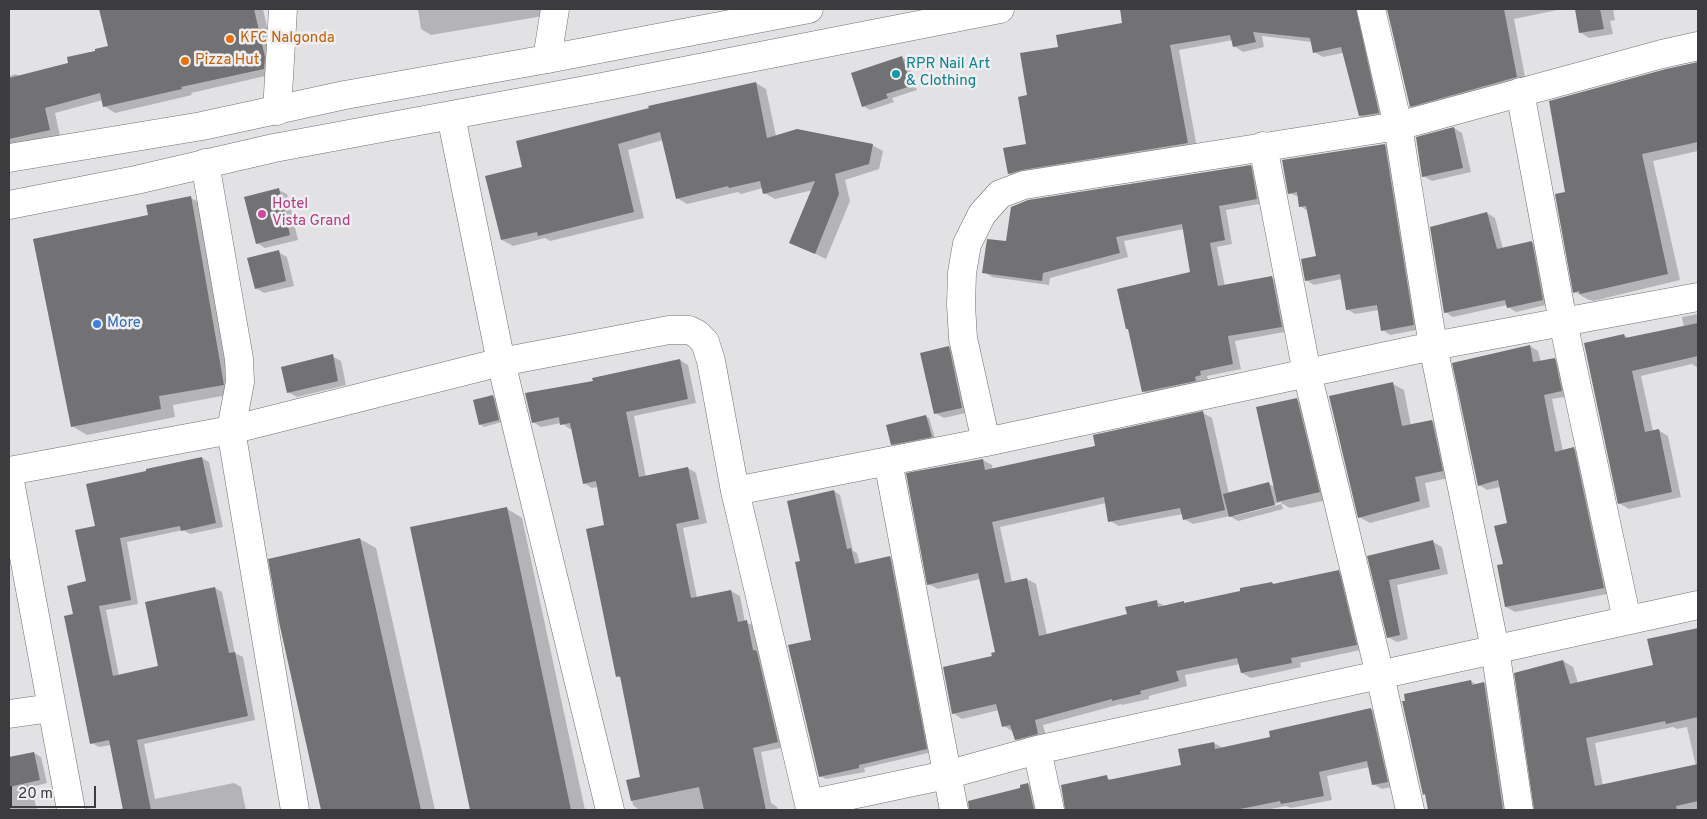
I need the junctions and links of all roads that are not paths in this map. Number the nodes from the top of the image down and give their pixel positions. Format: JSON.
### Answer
{"nodes":[{"id":1,"x":283,"y":9,"type":"edge"},
{"id":2,"x":555,"y":9,"type":"edge"},
{"id":3,"x":810,"y":9,"type":"edge"},
{"id":4,"x":1000,"y":9,"type":"edge"},
{"id":5,"x":1371,"y":9,"type":"edge"},
{"id":6,"x":1698,"y":46,"type":"edge"},
{"id":7,"x":547,"y":59,"type":"junction"},
{"id":8,"x":1520,"y":92,"type":"junction"},
{"id":9,"x":277,"y":110,"type":"junction"},
{"id":10,"x":451,"y":116,"type":"junction"},
{"id":11,"x":1398,"y":126,"type":"junction"},
{"id":12,"x":1263,"y":146,"type":"junction"},
{"id":13,"x":9,"y":158,"type":"edge"},
{"id":14,"x":205,"y":163,"type":"junction"},
{"id":15,"x":9,"y":205,"type":"edge"},
{"id":16,"x":1698,"y":298,"type":"edge"},
{"id":17,"x":1563,"y":322,"type":"junction"},
{"id":18,"x":1433,"y":346,"type":"junction"},
{"id":19,"x":501,"y":362,"type":"junction"},
{"id":20,"x":1307,"y":373,"type":"junction"},
{"id":21,"x":230,"y":430,"type":"junction"},
{"id":22,"x":986,"y":442,"type":"junction"},
{"id":23,"x":888,"y":460,"type":"junction"},
{"id":24,"x":9,"y":471,"type":"edge"},
{"id":25,"x":9,"y":476,"type":"edge"},
{"id":26,"x":735,"y":491,"type":"junction"},
{"id":27,"x":1698,"y":605,"type":"edge"},
{"id":28,"x":1627,"y":620,"type":"junction"},
{"id":29,"x":1496,"y":649,"type":"junction"},
{"id":30,"x":1380,"y":675,"type":"junction"},
{"id":31,"x":51,"y":708,"type":"junction"},
{"id":32,"x":9,"y":714,"type":"edge"},
{"id":33,"x":1038,"y":750,"type":"junction"},
{"id":34,"x":946,"y":775,"type":"junction"},
{"id":35,"x":810,"y":807,"type":"edge"},
{"id":36,"x":71,"y":810,"type":"edge"},
{"id":37,"x":295,"y":810,"type":"edge"},
{"id":38,"x":610,"y":810,"type":"edge"},
{"id":39,"x":954,"y":810,"type":"edge"},
{"id":40,"x":1050,"y":810,"type":"edge"},
{"id":41,"x":1410,"y":810,"type":"edge"},
{"id":42,"x":1519,"y":810,"type":"edge"}],
"edges":[{"from":1,"to":9,"type":"street"},
{"from":2,"to":7,"type":"street"},
{"from":3,"to":7,"type":"street"},
{"from":4,"to":10,"type":"street"},
{"from":5,"to":11,"type":"street"},
{"from":6,"to":8,"type":"street"},
{"from":7,"to":9,"type":"street"},
{"from":8,"to":11,"type":"street"},
{"from":8,"to":17,"type":"street"},
{"from":9,"to":13,"type":"street"},
{"from":10,"to":14,"type":"street"},
{"from":10,"to":19,"type":"street"},
{"from":11,"to":12,"type":"street"},
{"from":11,"to":18,"type":"street"},
{"from":12,"to":20,"type":"street"},
{"from":12,"to":22,"type":"street"},
{"from":14,"to":15,"type":"street"},
{"from":14,"to":21,"type":"street"},
{"from":16,"to":17,"type":"street"},
{"from":17,"to":18,"type":"street"},
{"from":17,"to":28,"type":"street"},
{"from":18,"to":20,"type":"street"},
{"from":18,"to":29,"type":"street"},
{"from":19,"to":21,"type":"street"},
{"from":19,"to":26,"type":"street"},
{"from":19,"to":38,"type":"street"},
{"from":20,"to":22,"type":"street"},
{"from":20,"to":30,"type":"street"},
{"from":21,"to":24,"type":"street"},
{"from":21,"to":37,"type":"street"},
{"from":22,"to":23,"type":"street"},
{"from":23,"to":26,"type":"street"},
{"from":23,"to":34,"type":"street"},
{"from":25,"to":31,"type":"street"},
{"from":26,"to":35,"type":"street"},
{"from":27,"to":28,"type":"street"},
{"from":28,"to":29,"type":"street"},
{"from":29,"to":30,"type":"street"},
{"from":29,"to":42,"type":"street"},
{"from":30,"to":33,"type":"street"},
{"from":30,"to":41,"type":"street"},
{"from":31,"to":32,"type":"street"},
{"from":31,"to":36,"type":"street"},
{"from":33,"to":34,"type":"street"},
{"from":33,"to":40,"type":"street"},
{"from":34,"to":35,"type":"street"},
{"from":34,"to":39,"type":"street"}]}
